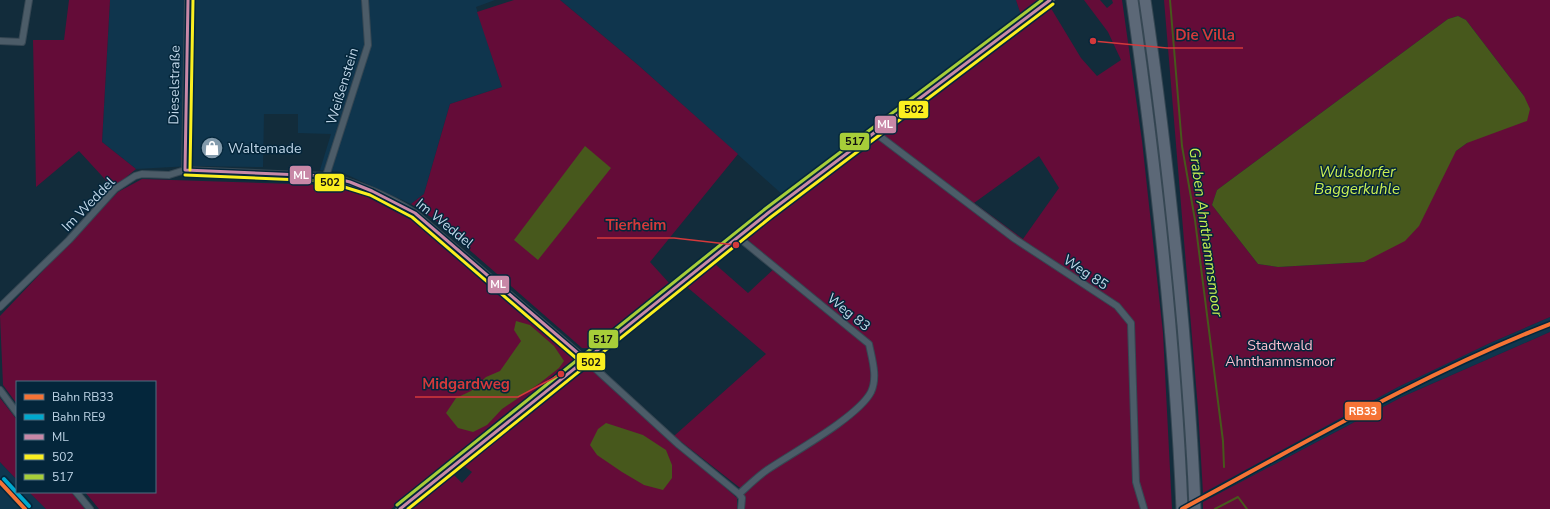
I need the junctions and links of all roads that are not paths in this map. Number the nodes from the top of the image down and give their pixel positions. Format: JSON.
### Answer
{"nodes":[{"id":1,"x":28,"y":0,"type":"edge"},
{"id":2,"x":188,"y":0,"type":"edge"},
{"id":3,"x":365,"y":0,"type":"edge"},
{"id":4,"x":1050,"y":0,"type":"edge"},
{"id":5,"x":1132,"y":0,"type":"edge"},
{"id":6,"x":1145,"y":0,"type":"edge"},
{"id":7,"x":0,"y":41,"type":"edge"},
{"id":8,"x":874,"y":132,"type":"junction"},
{"id":9,"x":185,"y":170,"type":"junction"},
{"id":10,"x":326,"y":176,"type":"junction"},
{"id":11,"x":738,"y":237,"type":"junction"},
{"id":12,"x":0,"y":307,"type":"edge"},
{"id":13,"x":586,"y":360,"type":"junction"},
{"id":14,"x":0,"y":390,"type":"edge"},
{"id":15,"x":16,"y":412,"type":"edge"},
{"id":16,"x":77,"y":493,"type":"edge"},
{"id":17,"x":739,"y":494,"type":"junction"},
{"id":18,"x":90,"y":509,"type":"edge"},
{"id":19,"x":400,"y":509,"type":"edge"},
{"id":20,"x":741,"y":509,"type":"edge"},
{"id":21,"x":1144,"y":509,"type":"edge"},
{"id":22,"x":1182,"y":509,"type":"edge"},
{"id":23,"x":1195,"y":509,"type":"edge"}],
"edges":[{"from":1,"to":7,"type":"street"},
{"from":2,"to":9,"type":"street","name":"Dieselstraße"},
{"from":3,"to":10,"type":"street","name":"Weißenstein"},
{"from":4,"to":8,"type":"street"},
{"from":5,"to":22,"type":"highway"},
{"from":6,"to":23,"type":"highway"},
{"from":8,"to":11,"type":"street"},
{"from":8,"to":21,"type":"street","name":"Weg 85"},
{"from":9,"to":10,"type":"street","name":"Im Weddel"},
{"from":9,"to":12,"type":"street","name":"Im Weddel"},
{"from":10,"to":13,"type":"street","name":"Im Weddel"},
{"from":11,"to":13,"type":"street"},
{"from":11,"to":17,"type":"street","name":"Weg 83"},
{"from":13,"to":17,"type":"street","name":"Im Weddel"},
{"from":13,"to":19,"type":"street"},
{"from":14,"to":15,"type":"street"},
{"from":16,"to":18,"type":"street"},
{"from":17,"to":20,"type":"street"}]}
